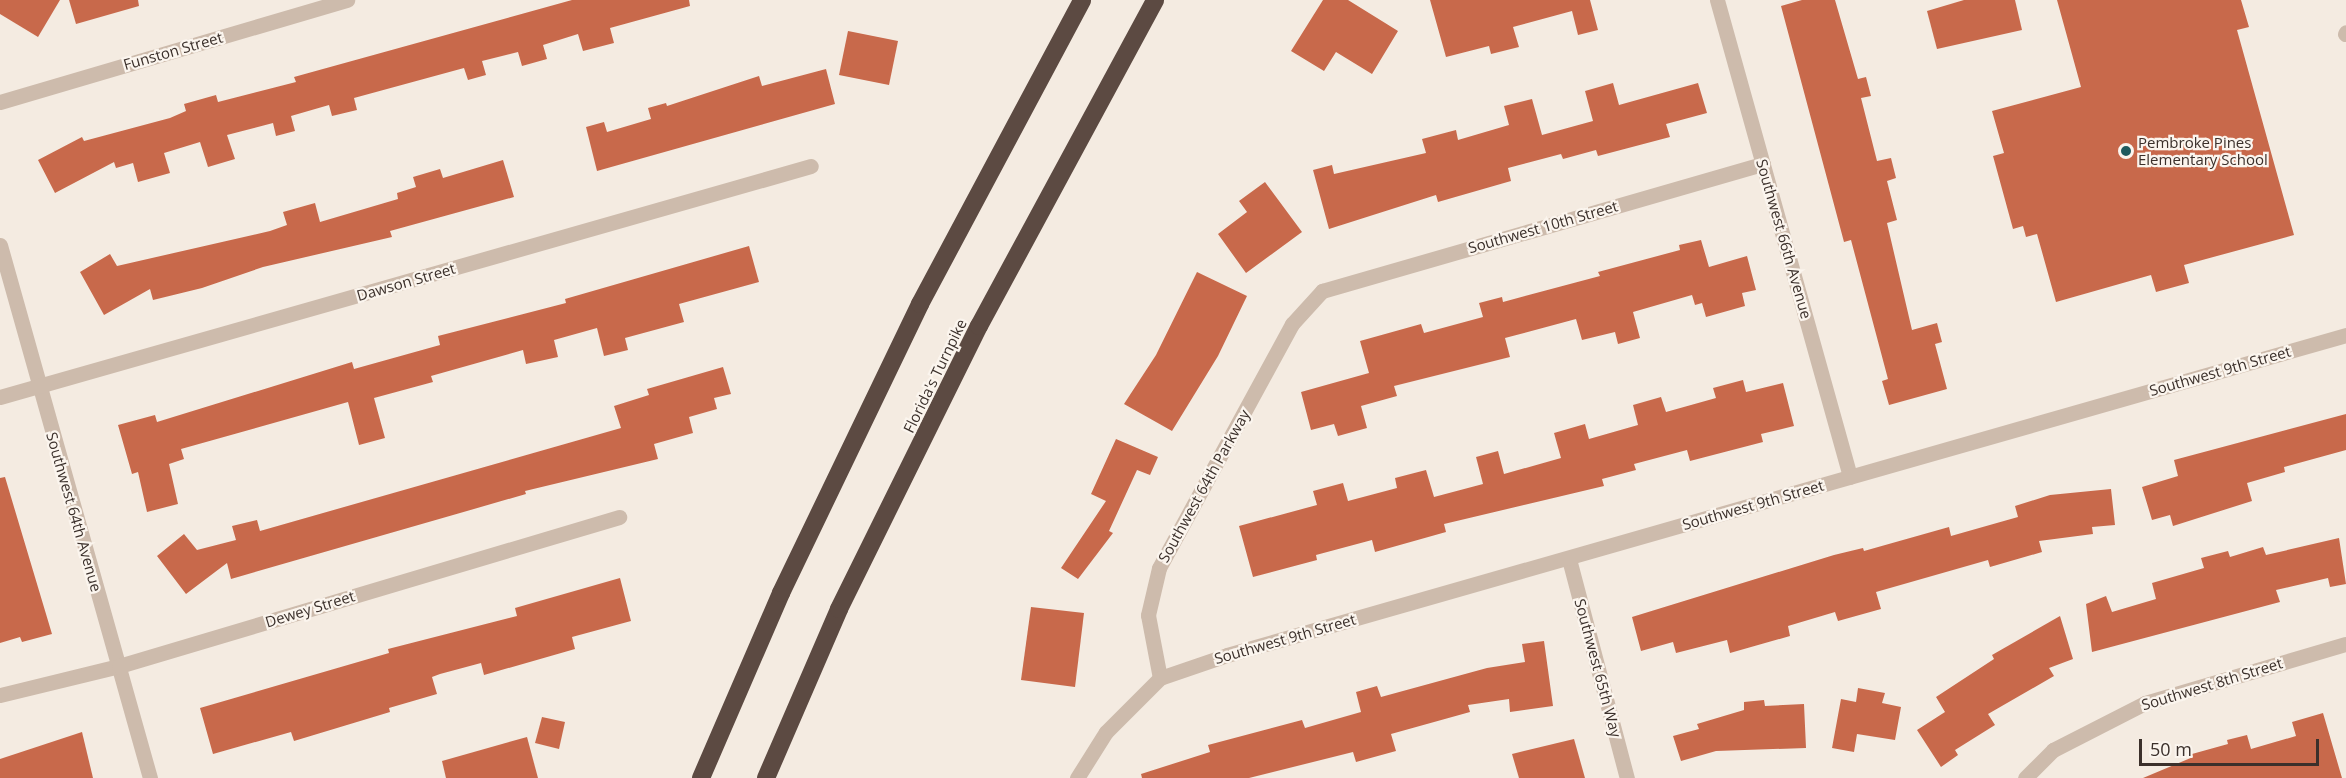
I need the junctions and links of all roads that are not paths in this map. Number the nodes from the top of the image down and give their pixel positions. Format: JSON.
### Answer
{"nodes":[{"id":1,"x":347,"y":0,"type":"edge"},
{"id":2,"x":1082,"y":0,"type":"edge"},
{"id":3,"x":1155,"y":0,"type":"edge"},
{"id":4,"x":1717,"y":0,"type":"edge"},
{"id":5,"x":0,"y":102,"type":"edge"},
{"id":6,"x":1763,"y":164,"type":"junction"},
{"id":7,"x":811,"y":166,"type":"dead end"},
{"id":8,"x":0,"y":245,"type":"edge"},
{"id":9,"x":1322,"y":291,"type":"joint"},
{"id":10,"x":2346,"y":335,"type":"edge"},
{"id":11,"x":38,"y":388,"type":"junction"},
{"id":12,"x":0,"y":397,"type":"edge"},
{"id":13,"x":1850,"y":477,"type":"junction"},
{"id":14,"x":619,"y":517,"type":"dead end"},
{"id":15,"x":1569,"y":559,"type":"junction"},
{"id":16,"x":2346,"y":644,"type":"edge"},
{"id":17,"x":119,"y":666,"type":"junction"},
{"id":18,"x":1160,"y":678,"type":"junction"},
{"id":19,"x":0,"y":694,"type":"edge"},
{"id":20,"x":150,"y":778,"type":"edge"},
{"id":21,"x":701,"y":778,"type":"edge"},
{"id":22,"x":766,"y":778,"type":"edge"},
{"id":23,"x":1077,"y":778,"type":"edge"},
{"id":24,"x":1627,"y":778,"type":"edge"},
{"id":25,"x":2025,"y":778,"type":"edge"}],
"edges":[{"from":1,"to":5,"type":"street","name":"Funston Street"},
{"from":2,"to":21,"type":"highway"},
{"from":3,"to":22,"type":"highway","name":"Florida's Turnpike"},
{"from":4,"to":6,"type":"street","name":"Southwest 66th Avenue"},
{"from":6,"to":9,"type":"street","name":"Southwest 10th Street"},
{"from":6,"to":13,"type":"street","name":"Southwest 66th Avenue"},
{"from":7,"to":11,"type":"street","name":"Dawson Street"},
{"from":8,"to":11,"type":"street","name":"Southwest 64th Avenue"},
{"from":9,"to":18,"type":"street","name":"Southwest 64th Parkway"},
{"from":10,"to":13,"type":"street","name":"Southwest 9th Street"},
{"from":11,"to":12,"type":"street","name":"Dawson Street"},
{"from":11,"to":17,"type":"street","name":"Southwest 64th Avenue"},
{"from":13,"to":15,"type":"street","name":"Southwest 9th Street"},
{"from":14,"to":17,"type":"street","name":"Dewey Street"},
{"from":15,"to":18,"type":"street","name":"Southwest 9th Street"},
{"from":15,"to":24,"type":"street","name":"Southwest 65th Way"},
{"from":16,"to":25,"type":"street","name":"Southwest 8th Street"},
{"from":17,"to":19,"type":"street","name":"Dewey Street"},
{"from":17,"to":20,"type":"street","name":"Southwest 64th Avenue"},
{"from":18,"to":23,"type":"street"}]}
